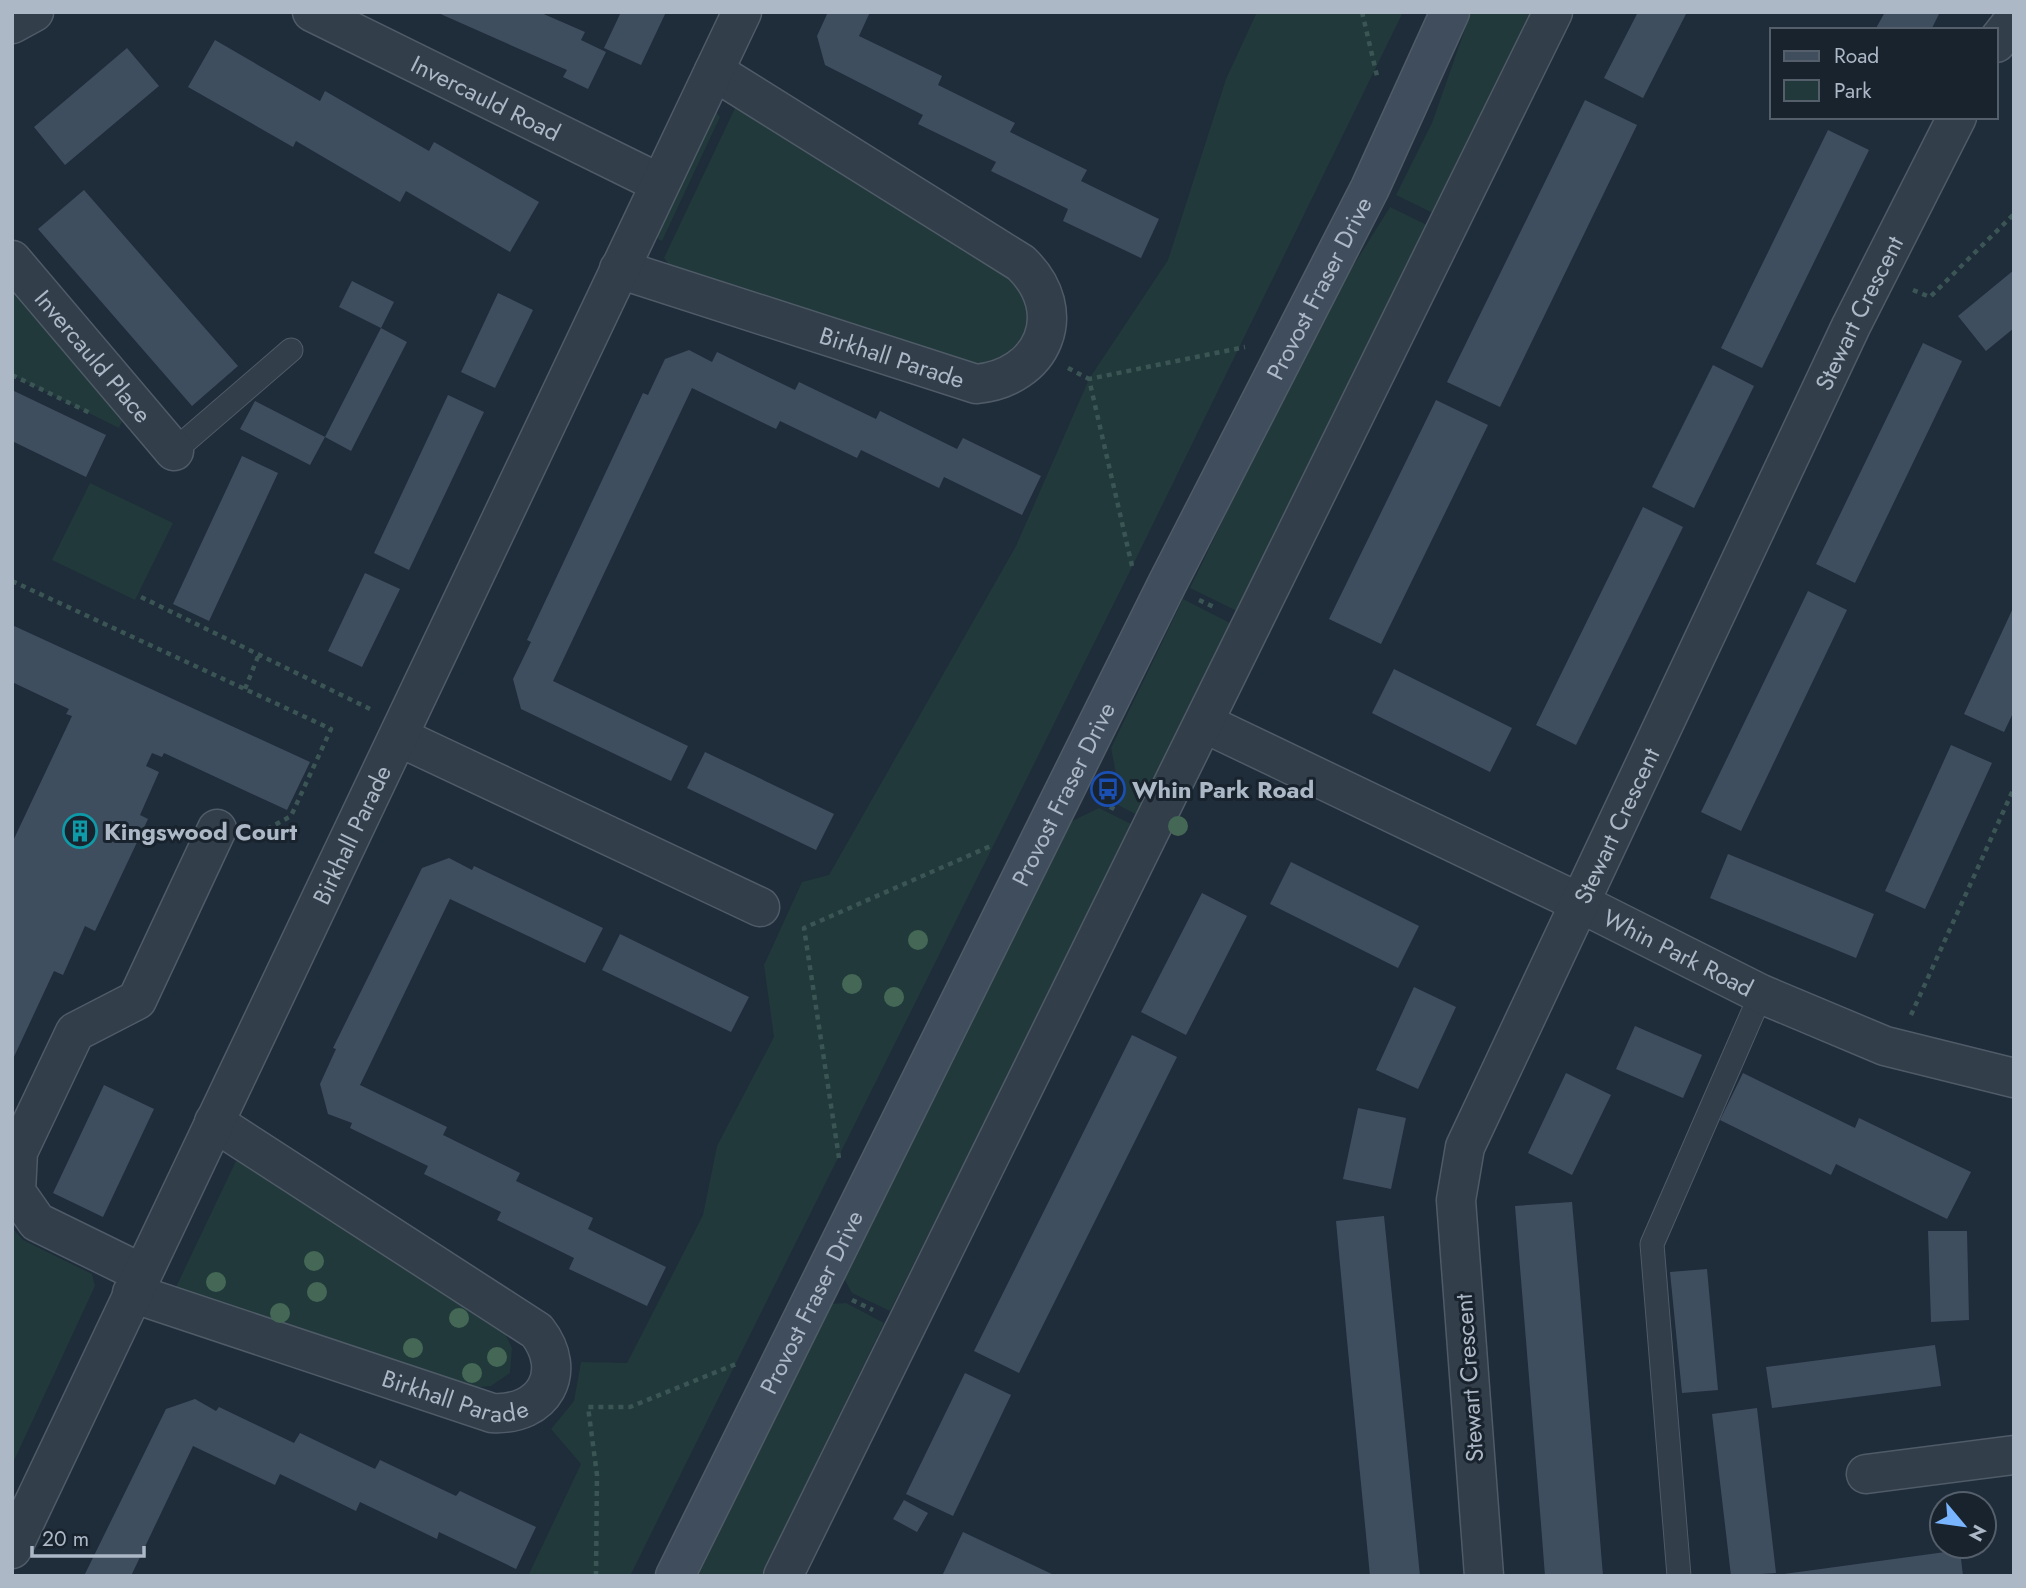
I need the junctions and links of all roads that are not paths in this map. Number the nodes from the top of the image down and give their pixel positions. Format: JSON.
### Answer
{"nodes":[{"id":1,"x":34,"y":12,"type":"edge"},
{"id":2,"x":312,"y":12,"type":"edge"},
{"id":3,"x":742,"y":12,"type":"edge"},
{"id":4,"x":1450,"y":12,"type":"edge"},
{"id":5,"x":1553,"y":12,"type":"edge"},
{"id":6,"x":2014,"y":20,"type":"edge"},
{"id":7,"x":12,"y":23,"type":"edge"},
{"id":8,"x":1998,"y":40,"type":"edge"},
{"id":9,"x":714,"y":71,"type":"junction"},
{"id":10,"x":1956,"y":119,"type":"edge"},
{"id":11,"x":659,"y":183,"type":"junction"},
{"id":12,"x":12,"y":260,"type":"edge"},
{"id":13,"x":619,"y":269,"type":"junction"},
{"id":14,"x":291,"y":349,"type":"dead end"},
{"id":15,"x":174,"y":451,"type":"joint"},
{"id":16,"x":1204,"y":723,"type":"junction"},
{"id":17,"x":389,"y":725,"type":"junction"},
{"id":18,"x":230,"y":831,"type":"road end"},
{"id":19,"x":1580,"y":903,"type":"junction"},
{"id":20,"x":760,"y":907,"type":"dead end"},
{"id":21,"x":1761,"y":994,"type":"junction"},
{"id":22,"x":2014,"y":1078,"type":"edge"},
{"id":23,"x":214,"y":1122,"type":"junction"},
{"id":24,"x":136,"y":1283,"type":"junction"},
{"id":25,"x":2014,"y":1455,"type":"edge"},
{"id":26,"x":1866,"y":1474,"type":"dead end"},
{"id":27,"x":23,"y":1499,"type":"edge"},
{"id":28,"x":12,"y":1549,"type":"edge"},
{"id":29,"x":792,"y":1573,"type":"edge"},
{"id":30,"x":675,"y":1576,"type":"edge"},
{"id":31,"x":1484,"y":1576,"type":"edge"},
{"id":32,"x":1679,"y":1576,"type":"edge"}],
"edges":[{"from":1,"to":7,"type":"street"},
{"from":2,"to":11,"type":"street","name":"Invercauld Road"},
{"from":3,"to":9,"type":"street","name":"Birkhall Parade"},
{"from":4,"to":30,"type":"street","name":"Provost Fraser Drive"},
{"from":5,"to":16,"type":"street"},
{"from":6,"to":8,"type":"street"},
{"from":9,"to":11,"type":"street","name":"Birkhall Parade"},
{"from":9,"to":13,"type":"street","name":"Birkhall Parade"},
{"from":10,"to":19,"type":"street","name":"Stewart Crescent"},
{"from":11,"to":13,"type":"street","name":"Birkhall Parade"},
{"from":12,"to":15,"type":"street","name":"Invercauld Place"},
{"from":13,"to":17,"type":"street","name":"Birkhall Parade"},
{"from":14,"to":15,"type":"lane"},
{"from":16,"to":19,"type":"street","name":"Whin Park Road"},
{"from":16,"to":29,"type":"street"},
{"from":17,"to":20,"type":"street","name":"Birkhall Parade"},
{"from":17,"to":23,"type":"street","name":"Birkhall Parade"},
{"from":18,"to":24,"type":"street"},
{"from":19,"to":21,"type":"street","name":"Whin Park Road"},
{"from":19,"to":31,"type":"street","name":"Stewart Crescent"},
{"from":21,"to":22,"type":"street","name":"Whin Park Road"},
{"from":21,"to":32,"type":"lane"},
{"from":23,"to":24,"type":"street","name":"Birkhall Parade"},
{"from":23,"to":24,"type":"street","name":"Birkhall Parade"},
{"from":24,"to":27,"type":"street","name":"Birkhall Parade"},
{"from":25,"to":26,"type":"street"},
{"from":27,"to":28,"type":"street","name":"Birkhall Parade"}]}
